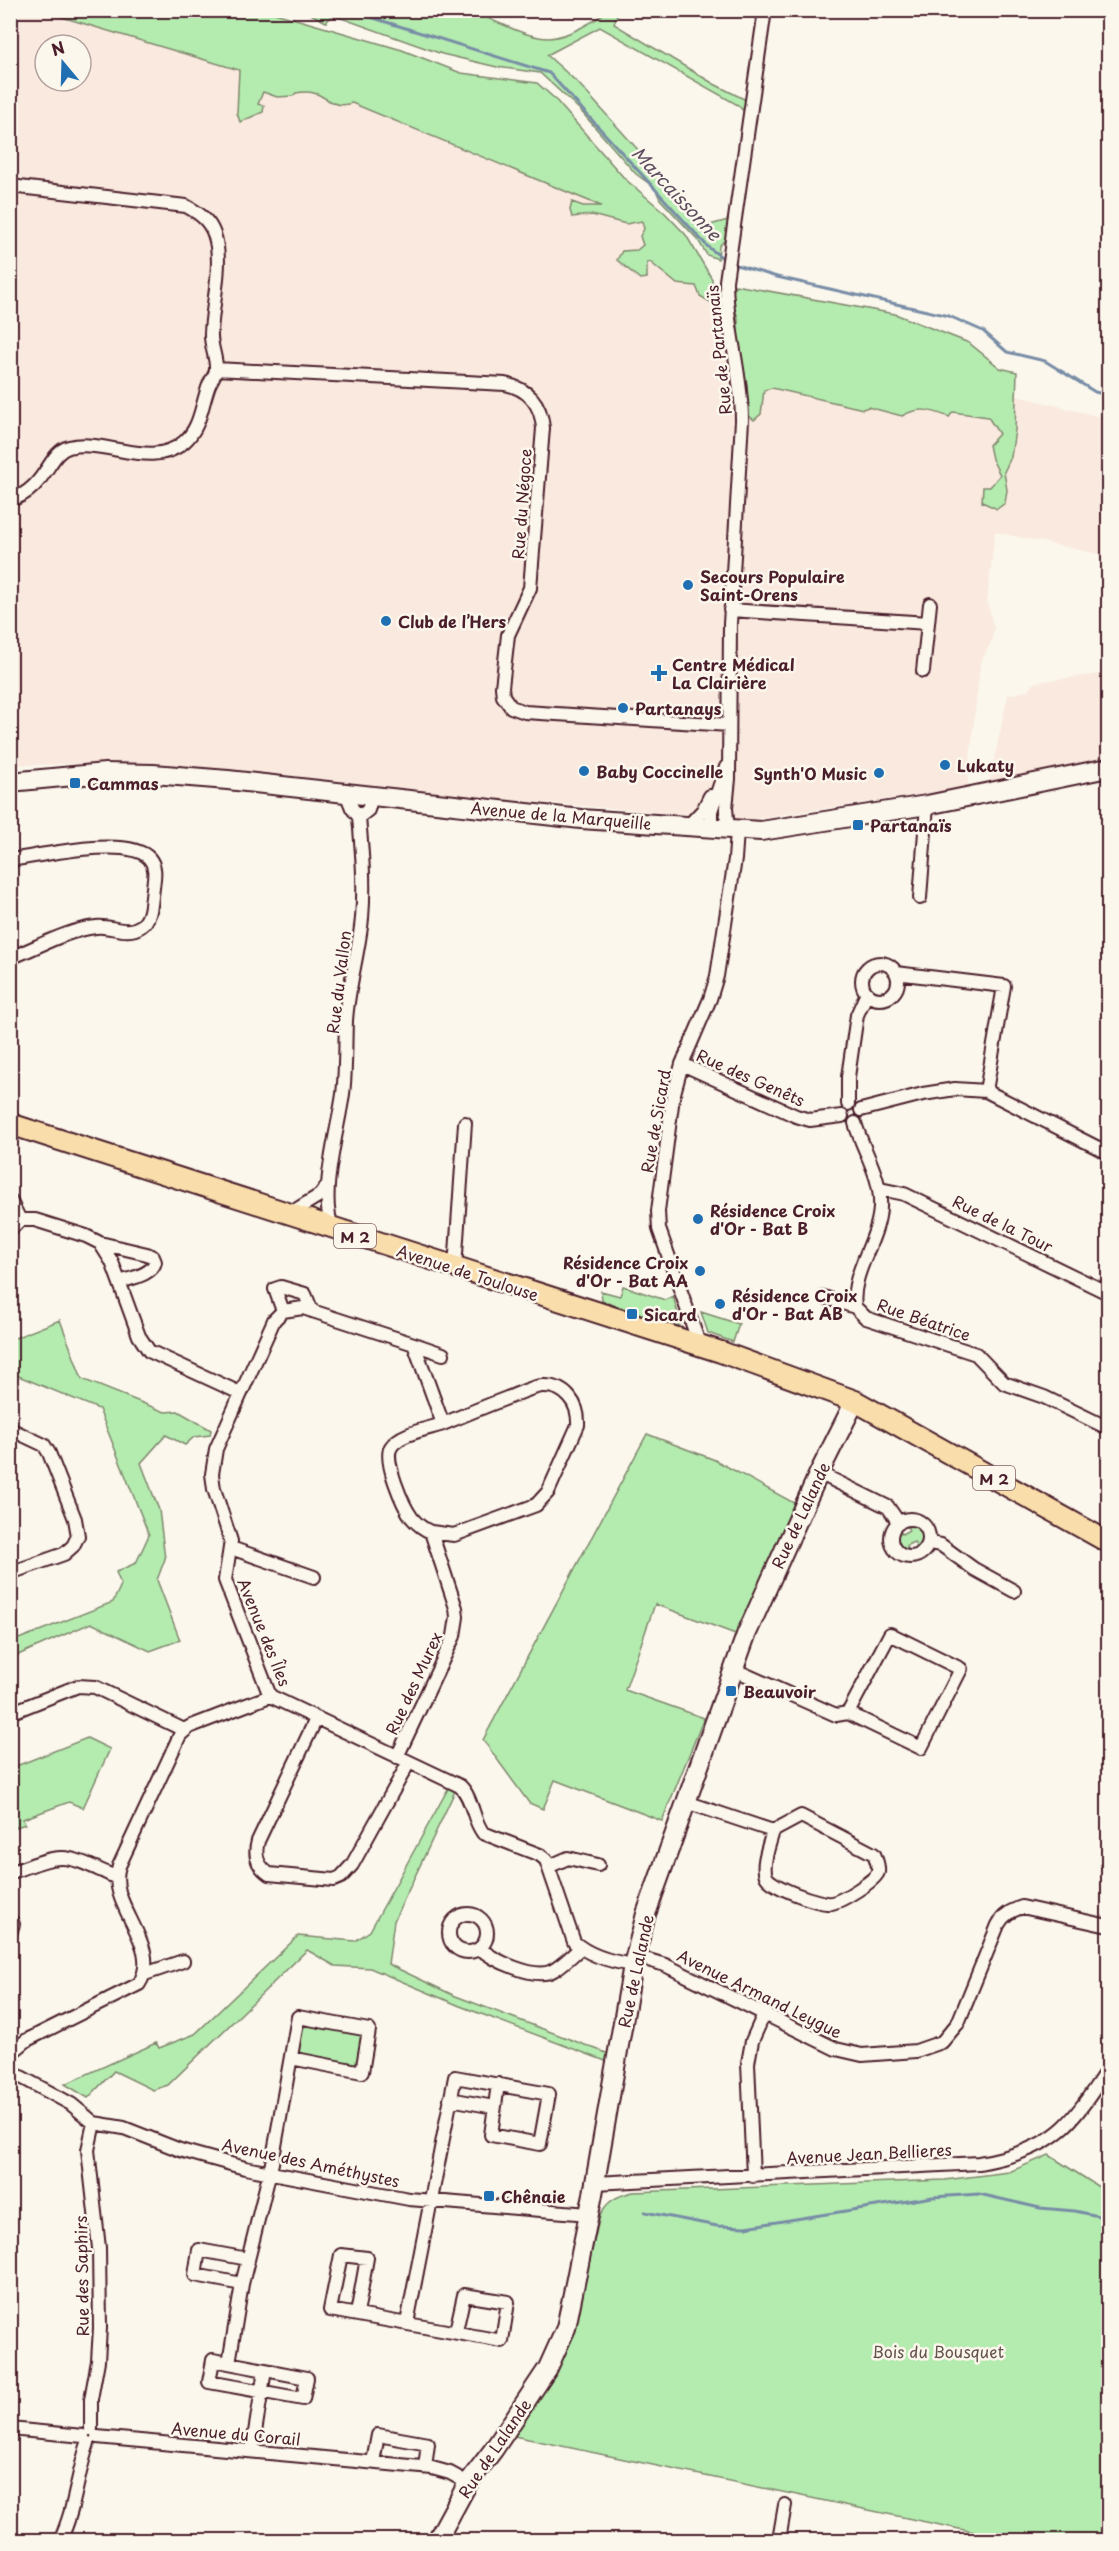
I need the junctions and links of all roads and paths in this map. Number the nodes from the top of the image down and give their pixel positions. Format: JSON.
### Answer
{"nodes":[{"id":1,"x":765,"y":10,"type":"edge"},
{"id":2,"x":10,"y":186,"type":"edge"},
{"id":3,"x":216,"y":369,"type":"junction"},
{"id":4,"x":10,"y":500,"type":"edge"},
{"id":5,"x":930,"y":604,"type":"dead end"},
{"id":6,"x":730,"y":610,"type":"junction"},
{"id":7,"x":928,"y":623,"type":"junction"},
{"id":8,"x":923,"y":671,"type":"dead end"},
{"id":9,"x":729,"y":725,"type":"junction"},
{"id":10,"x":728,"y":760,"type":"junction"},
{"id":11,"x":1108,"y":768,"type":"edge"},
{"id":12,"x":723,"y":774,"type":"junction"},
{"id":13,"x":10,"y":782,"type":"edge"},
{"id":14,"x":346,"y":793,"type":"junction"},
{"id":15,"x":372,"y":796,"type":"junction"},
{"id":16,"x":927,"y":805,"type":"junction"},
{"id":17,"x":359,"y":818,"type":"junction"},
{"id":18,"x":688,"y":826,"type":"junction"},
{"id":19,"x":725,"y":830,"type":"junction"},
{"id":20,"x":10,"y":860,"type":"edge"},
{"id":21,"x":921,"y":898,"type":"dead end"},
{"id":22,"x":10,"y":958,"type":"edge"},
{"id":23,"x":896,"y":974,"type":"junction"},
{"id":24,"x":867,"y":993,"type":"junction"},
{"id":25,"x":682,"y":1064,"type":"junction"},
{"id":26,"x":986,"y":1092,"type":"junction"},
{"id":27,"x":848,"y":1104,"type":"junction"},
{"id":28,"x":861,"y":1110,"type":"junction"},
{"id":29,"x":842,"y":1116,"type":"junction"},
{"id":30,"x":465,"y":1123,"type":"dead end"},
{"id":31,"x":855,"y":1123,"type":"junction"},
{"id":32,"x":10,"y":1124,"type":"edge"},
{"id":33,"x":1108,"y":1153,"type":"edge"},
{"id":34,"x":327,"y":1185,"type":"junction"},
{"id":35,"x":880,"y":1189,"type":"junction"},
{"id":36,"x":10,"y":1200,"type":"edge"},
{"id":37,"x":289,"y":1214,"type":"junction"},
{"id":38,"x":20,"y":1220,"type":"junction"},
{"id":39,"x":333,"y":1228,"type":"junction"},
{"id":40,"x":10,"y":1230,"type":"edge"},
{"id":41,"x":100,"y":1243,"type":"junction"},
{"id":42,"x":455,"y":1268,"type":"junction"},
{"id":43,"x":120,"y":1282,"type":"junction"},
{"id":44,"x":1108,"y":1293,"type":"edge"},
{"id":45,"x":824,"y":1297,"type":"dead end"},
{"id":46,"x":855,"y":1307,"type":"junction"},
{"id":47,"x":283,"y":1311,"type":"junction"},
{"id":48,"x":312,"y":1311,"type":"junction"},
{"id":49,"x":414,"y":1344,"type":"junction"},
{"id":50,"x":700,"y":1346,"type":"junction"},
{"id":51,"x":443,"y":1354,"type":"dead end"},
{"id":52,"x":240,"y":1393,"type":"junction"},
{"id":53,"x":855,"y":1401,"type":"junction"},
{"id":54,"x":443,"y":1424,"type":"junction"},
{"id":55,"x":1108,"y":1428,"type":"edge"},
{"id":56,"x":10,"y":1429,"type":"edge"},
{"id":57,"x":819,"y":1473,"type":"junction"},
{"id":58,"x":899,"y":1523,"type":"junction"},
{"id":59,"x":431,"y":1532,"type":"junction"},
{"id":60,"x":1108,"y":1542,"type":"edge"},
{"id":61,"x":928,"y":1543,"type":"junction"},
{"id":62,"x":231,"y":1548,"type":"junction"},
{"id":63,"x":10,"y":1573,"type":"edge"},
{"id":64,"x":314,"y":1577,"type":"dead end"},
{"id":65,"x":1014,"y":1591,"type":"dead end"},
{"id":66,"x":733,"y":1669,"type":"junction"},
{"id":67,"x":270,"y":1696,"type":"junction"},
{"id":68,"x":10,"y":1713,"type":"edge"},
{"id":69,"x":848,"y":1713,"type":"junction"},
{"id":70,"x":316,"y":1719,"type":"junction"},
{"id":71,"x":184,"y":1730,"type":"junction"},
{"id":72,"x":397,"y":1757,"type":"junction"},
{"id":73,"x":410,"y":1762,"type":"junction"},
{"id":74,"x":686,"y":1802,"type":"junction"},
{"id":75,"x":773,"y":1831,"type":"junction"},
{"id":76,"x":598,"y":1865,"type":"dead end"},
{"id":77,"x":550,"y":1866,"type":"junction"},
{"id":78,"x":10,"y":1873,"type":"edge"},
{"id":79,"x":116,"y":1876,"type":"junction"},
{"id":80,"x":10,"y":1919,"type":"edge"},
{"id":81,"x":1108,"y":1926,"type":"edge"},
{"id":82,"x":10,"y":1934,"type":"edge"},
{"id":83,"x":480,"y":1947,"type":"dead end"},
{"id":84,"x":581,"y":1948,"type":"junction"},
{"id":85,"x":634,"y":1960,"type":"junction"},
{"id":86,"x":183,"y":1961,"type":"dead end"},
{"id":87,"x":145,"y":1974,"type":"junction"},
{"id":88,"x":764,"y":2014,"type":"junction"},
{"id":89,"x":10,"y":2054,"type":"edge"},
{"id":90,"x":291,"y":2058,"type":"junction"},
{"id":91,"x":1108,"y":2069,"type":"edge"},
{"id":92,"x":10,"y":2071,"type":"edge"},
{"id":93,"x":498,"y":2084,"type":"junction"},
{"id":94,"x":450,"y":2099,"type":"junction"},
{"id":95,"x":494,"y":2107,"type":"junction"},
{"id":96,"x":94,"y":2123,"type":"junction"},
{"id":97,"x":269,"y":2174,"type":"junction"},
{"id":98,"x":753,"y":2176,"type":"junction"},
{"id":99,"x":595,"y":2183,"type":"junction"},
{"id":100,"x":430,"y":2201,"type":"junction"},
{"id":101,"x":589,"y":2214,"type":"junction"},
{"id":102,"x":248,"y":2259,"type":"junction"},
{"id":103,"x":242,"y":2284,"type":"junction"},
{"id":104,"x":357,"y":2314,"type":"junction"},
{"id":105,"x":407,"y":2323,"type":"junction"},
{"id":106,"x":456,"y":2331,"type":"junction"},
{"id":107,"x":229,"y":2363,"type":"junction"},
{"id":108,"x":266,"y":2370,"type":"junction"},
{"id":109,"x":261,"y":2393,"type":"junction"},
{"id":110,"x":10,"y":2429,"type":"edge"},
{"id":111,"x":90,"y":2436,"type":"junction"},
{"id":112,"x":252,"y":2451,"type":"junction"},
{"id":113,"x":373,"y":2462,"type":"junction"},
{"id":114,"x":425,"y":2467,"type":"junction"},
{"id":115,"x":468,"y":2482,"type":"junction"},
{"id":116,"x":785,"y":2505,"type":"dead end"},
{"id":117,"x":62,"y":2540,"type":"edge"},
{"id":118,"x":437,"y":2541,"type":"edge"},
{"id":119,"x":778,"y":2541,"type":"edge"}],
"edges":[{"from":1,"to":6,"type":"street","name":"Rue de Partanaïs"},
{"from":2,"to":3,"type":"street"},
{"from":3,"to":4,"type":"street"},
{"from":3,"to":9,"type":"street","name":"Rue du Négoce"},
{"from":5,"to":7,"type":"street"},
{"from":6,"to":7,"type":"street"},
{"from":6,"to":9,"type":"street","name":"Rue de Partanaïs"},
{"from":7,"to":8,"type":"street"},
{"from":9,"to":10,"type":"street","name":"Rue de Partanaïs"},
{"from":10,"to":12,"type":"street","name":"Rue de Partanaïs"},
{"from":10,"to":19,"type":"street","name":"Rue de Partanaïs"},
{"from":11,"to":16,"type":"street","name":"Avenue de la Marqueille"},
{"from":12,"to":18,"type":"street","name":"Rue de Partanaïs"},
{"from":12,"to":19,"type":"street","name":"Rue de Partanaïs"},
{"from":13,"to":14,"type":"street","name":"Avenue de la Marqueille"},
{"from":14,"to":15,"type":"street","name":"Avenue de la Marqueille"},
{"from":14,"to":17,"type":"street","name":"Rue du Vallon"},
{"from":15,"to":17,"type":"street"},
{"from":15,"to":18,"type":"street","name":"Avenue de la Marqueille"},
{"from":16,"to":19,"type":"street","name":"Avenue de la Marqueille"},
{"from":16,"to":21,"type":"street"},
{"from":17,"to":34,"type":"street","name":"Rue du Vallon"},
{"from":18,"to":19,"type":"street","name":"Avenue de la Marqueille"},
{"from":19,"to":25,"type":"street","name":"Rue de Sicard"},
{"from":20,"to":22,"type":"street"},
{"from":23,"to":24,"type":"street"},
{"from":23,"to":24,"type":"street"},
{"from":23,"to":26,"type":"street"},
{"from":24,"to":27,"type":"street"},
{"from":25,"to":29,"type":"street","name":"Rue des Genêts"},
{"from":25,"to":50,"type":"street","name":"Rue de Sicard"},
{"from":26,"to":28,"type":"street"},
{"from":26,"to":33,"type":"street"},
{"from":27,"to":28,"type":"street"},
{"from":27,"to":29,"type":"street"},
{"from":28,"to":31,"type":"street"},
{"from":29,"to":31,"type":"street"},
{"from":30,"to":42,"type":"street"},
{"from":31,"to":35,"type":"street"},
{"from":32,"to":37,"type":"main road","name":"Avenue de Toulouse","number":"M 2"},
{"from":34,"to":37,"type":"street"},
{"from":34,"to":39,"type":"street","name":"Rue du Vallon"},
{"from":35,"to":44,"type":"street","name":"Rue de la Tour"},
{"from":35,"to":46,"type":"street","name":"Rue Béatrice"},
{"from":36,"to":38,"type":"street"},
{"from":37,"to":39,"type":"main road","name":"Avenue de Toulouse","number":"M 2"},
{"from":38,"to":40,"type":"street"},
{"from":38,"to":41,"type":"street"},
{"from":39,"to":42,"type":"main road","name":"Avenue de Toulouse","number":"M 2"},
{"from":41,"to":43,"type":"street"},
{"from":41,"to":43,"type":"street"},
{"from":42,"to":50,"type":"main road","name":"Avenue de Toulouse","number":"M 2"},
{"from":43,"to":52,"type":"street"},
{"from":45,"to":46,"type":"street","name":"Rue Béatrice"},
{"from":46,"to":55,"type":"street","name":"Rue Béatrice"},
{"from":47,"to":48,"type":"street"},
{"from":47,"to":48,"type":"street"},
{"from":47,"to":52,"type":"street","name":"Avenue des Îles"},
{"from":48,"to":49,"type":"street"},
{"from":49,"to":51,"type":"street"},
{"from":49,"to":54,"type":"street"},
{"from":50,"to":53,"type":"main road","name":"Avenue de Toulouse","number":"M 2"},
{"from":52,"to":62,"type":"street","name":"Avenue des Îles"},
{"from":53,"to":57,"type":"street","name":"Rue de Lalande"},
{"from":53,"to":60,"type":"main road","number":"M 2"},
{"from":54,"to":59,"type":"street"},
{"from":54,"to":59,"type":"street"},
{"from":56,"to":63,"type":"street"},
{"from":57,"to":58,"type":"street"},
{"from":57,"to":66,"type":"street","name":"Rue de Lalande"},
{"from":58,"to":61,"type":"street"},
{"from":58,"to":61,"type":"street"},
{"from":59,"to":72,"type":"street","name":"Rue des Murex"},
{"from":61,"to":65,"type":"street"},
{"from":62,"to":64,"type":"street"},
{"from":62,"to":67,"type":"street","name":"Avenue des Îles"},
{"from":66,"to":69,"type":"street"},
{"from":66,"to":74,"type":"street","name":"Rue de Lalande"},
{"from":67,"to":70,"type":"street","name":"Avenue des Îles"},
{"from":67,"to":71,"type":"street"},
{"from":68,"to":71,"type":"street"},
{"from":69,"to":69,"type":"street"},
{"from":70,"to":72,"type":"street","name":"Avenue des Îles"},
{"from":70,"to":73,"type":"street"},
{"from":71,"to":79,"type":"street"},
{"from":72,"to":73,"type":"street","name":"Avenue des Îles"},
{"from":73,"to":77,"type":"street","name":"Avenue des Îles"},
{"from":74,"to":75,"type":"street"},
{"from":74,"to":85,"type":"street","name":"Rue de Lalande"},
{"from":75,"to":75,"type":"street"},
{"from":76,"to":77,"type":"street"},
{"from":77,"to":84,"type":"street"},
{"from":78,"to":79,"type":"street"},
{"from":79,"to":87,"type":"street"},
{"from":80,"to":82,"type":"street"},
{"from":81,"to":88,"type":"street","name":"Avenue Armand Leygue"},
{"from":83,"to":84,"type":"street"},
{"from":84,"to":85,"type":"street"},
{"from":85,"to":88,"type":"street","name":"Avenue Armand Leygue"},
{"from":85,"to":99,"type":"street","name":"Rue de Lalande"},
{"from":86,"to":87,"type":"street"},
{"from":87,"to":89,"type":"street"},
{"from":88,"to":98,"type":"street"},
{"from":90,"to":90,"type":"street"},
{"from":90,"to":97,"type":"street"},
{"from":91,"to":98,"type":"street","name":"Avenue Jean Bellieres"},
{"from":92,"to":96,"type":"street","name":"Avenue des Améthystes"},
{"from":93,"to":94,"type":"street"},
{"from":93,"to":95,"type":"street"},
{"from":93,"to":95,"type":"street"},
{"from":94,"to":95,"type":"street"},
{"from":94,"to":100,"type":"street"},
{"from":96,"to":97,"type":"street","name":"Avenue des Améthystes"},
{"from":96,"to":111,"type":"street","name":"Rue des Saphirs"},
{"from":97,"to":100,"type":"street","name":"Avenue des Améthystes"},
{"from":97,"to":102,"type":"street"},
{"from":98,"to":99,"type":"street","name":"Avenue Jean Bellieres"},
{"from":99,"to":101,"type":"street","name":"Rue de Lalande"},
{"from":100,"to":101,"type":"street","name":"Avenue des Améthystes"},
{"from":100,"to":105,"type":"street"},
{"from":101,"to":115,"type":"street","name":"Rue de Lalande"},
{"from":102,"to":103,"type":"street"},
{"from":102,"to":103,"type":"street"},
{"from":103,"to":107,"type":"street"},
{"from":104,"to":104,"type":"street"},
{"from":104,"to":105,"type":"street"},
{"from":105,"to":106,"type":"street"},
{"from":106,"to":106,"type":"street"},
{"from":107,"to":108,"type":"street"},
{"from":107,"to":109,"type":"street"},
{"from":108,"to":109,"type":"street"},
{"from":108,"to":109,"type":"street"},
{"from":109,"to":112,"type":"street"},
{"from":110,"to":111,"type":"street","name":"Avenue du Corail"},
{"from":111,"to":112,"type":"street","name":"Avenue du Corail"},
{"from":111,"to":117,"type":"street","name":"Rue des Saphirs"},
{"from":112,"to":113,"type":"street","name":"Avenue du Corail"},
{"from":113,"to":114,"type":"street","name":"Avenue du Corail"},
{"from":113,"to":114,"type":"street"},
{"from":114,"to":115,"type":"street","name":"Avenue du Corail"},
{"from":115,"to":118,"type":"street","name":"Rue de Lalande"},
{"from":116,"to":119,"type":"street"}]}
